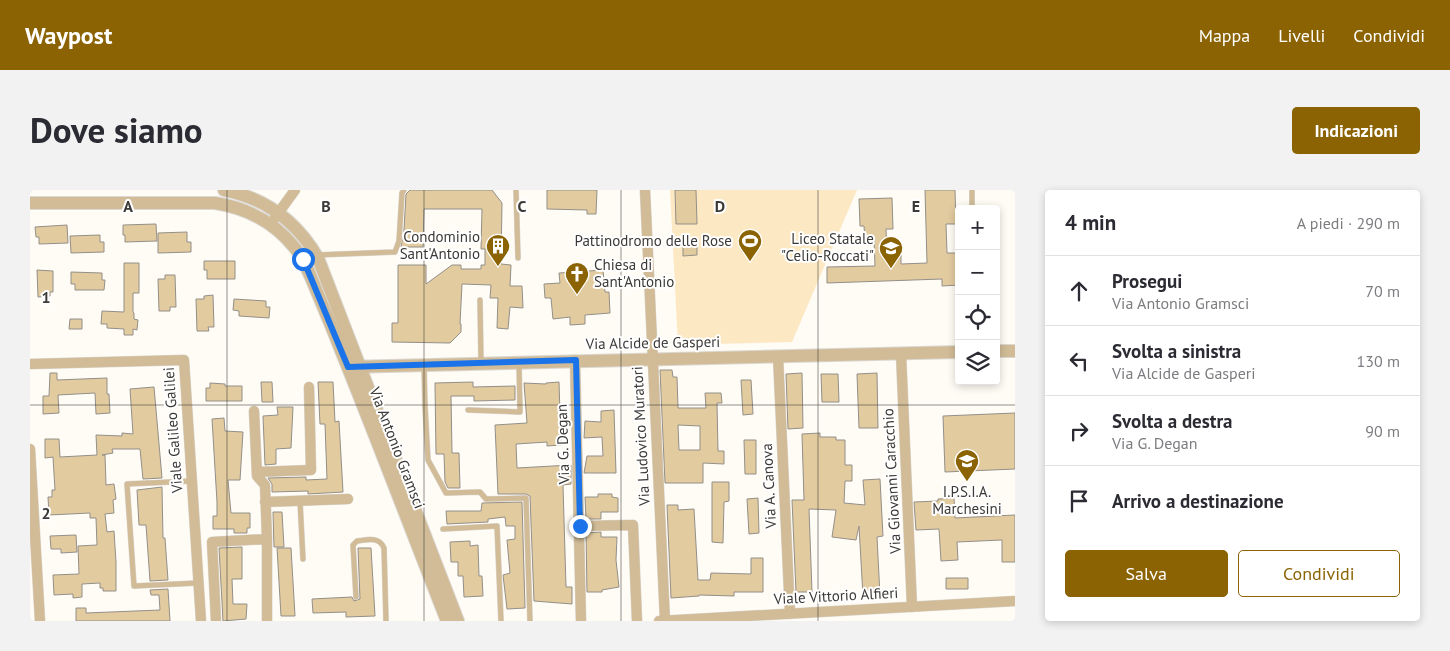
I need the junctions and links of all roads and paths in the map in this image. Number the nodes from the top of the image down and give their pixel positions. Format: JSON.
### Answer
{"nodes":[{"id":1,"x":224,"y":190,"type":"edge"},
{"id":2,"x":295,"y":190,"type":"edge"},
{"id":3,"x":404,"y":190,"type":"edge"},
{"id":4,"x":516,"y":190,"type":"edge"},
{"id":5,"x":645,"y":190,"type":"edge"},
{"id":6,"x":972,"y":190,"type":"edge"},
{"id":7,"x":30,"y":203,"type":"edge"},
{"id":8,"x":972,"y":205,"type":"edge"},
{"id":9,"x":278,"y":212,"type":"junction"},
{"id":10,"x":270,"y":223,"type":"junction"},
{"id":11,"x":316,"y":255,"type":"junction"},
{"id":12,"x":518,"y":258,"type":"dead end"},
{"id":13,"x":480,"y":300,"type":"dead end"},
{"id":14,"x":1000,"y":351,"type":"edge"},
{"id":15,"x":1015,"y":351,"type":"edge"},
{"id":16,"x":955,"y":352,"type":"edge"},
{"id":17,"x":901,"y":354,"type":"junction"},
{"id":18,"x":778,"y":356,"type":"junction"},
{"id":19,"x":653,"y":359,"type":"junction"},
{"id":20,"x":576,"y":360,"type":"junction"},
{"id":21,"x":519,"y":362,"type":"junction"},
{"id":22,"x":481,"y":363,"type":"junction"},
{"id":23,"x":30,"y":364,"type":"edge"},
{"id":24,"x":424,"y":364,"type":"junction"},
{"id":25,"x":354,"y":366,"type":"junction"},
{"id":26,"x":309,"y":387,"type":"dead end"},
{"id":27,"x":468,"y":410,"type":"dead end"},
{"id":28,"x":254,"y":411,"type":"dead end"},
{"id":29,"x":30,"y":449,"type":"edge"},
{"id":30,"x":257,"y":472,"type":"junction"},
{"id":31,"x":192,"y":481,"type":"junction"},
{"id":32,"x":348,"y":499,"type":"dead end"},
{"id":33,"x":300,"y":501,"type":"junction"},
{"id":34,"x":266,"y":502,"type":"junction"},
{"id":35,"x":32,"y":506,"type":"edge"},
{"id":36,"x":580,"y":526,"type":"junction"},
{"id":37,"x":443,"y":529,"type":"dead end"},
{"id":38,"x":267,"y":539,"type":"junction"},
{"id":39,"x":303,"y":559,"type":"dead end"},
{"id":40,"x":199,"y":582,"type":"junction"},
{"id":41,"x":356,"y":596,"type":"dead end"},
{"id":42,"x":1015,"y":601,"type":"edge"},
{"id":43,"x":912,"y":607,"type":"junction"},
{"id":44,"x":790,"y":614,"type":"junction"},
{"id":45,"x":770,"y":618,"type":"edge"},
{"id":46,"x":40,"y":621,"type":"edge"},
{"id":47,"x":201,"y":621,"type":"edge"},
{"id":48,"x":216,"y":621,"type":"edge"},
{"id":49,"x":267,"y":621,"type":"edge"},
{"id":50,"x":386,"y":621,"type":"edge"},
{"id":51,"x":447,"y":621,"type":"edge"},
{"id":52,"x":458,"y":621,"type":"edge"},
{"id":53,"x":501,"y":621,"type":"edge"},
{"id":54,"x":530,"y":621,"type":"edge"},
{"id":55,"x":582,"y":621,"type":"edge"},
{"id":56,"x":637,"y":621,"type":"edge"},
{"id":57,"x":659,"y":621,"type":"edge"},
{"id":58,"x":665,"y":621,"type":"edge"}],
"edges":[{"from":1,"to":9,"type":"street","name":"Via Antonio Gramsci"},
{"from":2,"to":9,"type":"street"},
{"from":3,"to":11,"type":"lane"},
{"from":4,"to":12,"type":"lane"},
{"from":5,"to":19,"type":"street","name":"Via Ludovico Muratori"},
{"from":6,"to":8,"type":"lane"},
{"from":7,"to":10,"type":"street","name":"Via Antonio Gramsci"},
{"from":9,"to":10,"type":"street"},
{"from":9,"to":11,"type":"street","name":"Via Antonio Gramsci"},
{"from":10,"to":25,"type":"street","name":"Via Antonio Gramsci"},
{"from":11,"to":25,"type":"street","name":"Via Antonio Gramsci"},
{"from":13,"to":22,"type":"lane"},
{"from":14,"to":15,"type":"street"},
{"from":16,"to":17,"type":"street","name":"Via Alcide de Gasperi"},
{"from":17,"to":18,"type":"street","name":"Via Alcide de Gasperi"},
{"from":17,"to":43,"type":"street","name":"Via Giovanni Caracchio"},
{"from":18,"to":19,"type":"street","name":"Via Alcide de Gasperi"},
{"from":18,"to":44,"type":"street","name":"Via A. Canova"},
{"from":19,"to":20,"type":"street","name":"Via Alcide de Gasperi"},
{"from":19,"to":58,"type":"street","name":"Via Ludovico Muratori"},
{"from":20,"to":21,"type":"street","name":"Via Alcide de Gasperi"},
{"from":20,"to":36,"type":"street","name":"Via G. Degan"},
{"from":21,"to":22,"type":"street","name":"Via Alcide de Gasperi"},
{"from":21,"to":27,"type":"lane"},
{"from":22,"to":24,"type":"street","name":"Via Alcide de Gasperi"},
{"from":23,"to":31,"type":"street","name":"Viale Galileo Galilei"},
{"from":24,"to":25,"type":"street","name":"Via Alcide de Gasperi"},
{"from":24,"to":54,"type":"lane"},
{"from":25,"to":51,"type":"street","name":"Via Antonio Gramsci"},
{"from":25,"to":52,"type":"street","name":"Via Antonio Gramsci"},
{"from":26,"to":30,"type":"street"},
{"from":28,"to":30,"type":"street"},
{"from":29,"to":35,"type":"street"},
{"from":30,"to":34,"type":"street"},
{"from":31,"to":40,"type":"street","name":"Viale Galileo Galilei"},
{"from":31,"to":40,"type":"lane"},
{"from":32,"to":33,"type":"street"},
{"from":33,"to":34,"type":"street"},
{"from":33,"to":39,"type":"lane"},
{"from":34,"to":38,"type":"street"},
{"from":35,"to":46,"type":"street"},
{"from":36,"to":55,"type":"street","name":"Via G. Degan"},
{"from":36,"to":56,"type":"street"},
{"from":37,"to":53,"type":"lane"},
{"from":38,"to":48,"type":"street"},
{"from":38,"to":49,"type":"street"},
{"from":40,"to":47,"type":"street","name":"Viale Galileo Galilei"},
{"from":41,"to":50,"type":"lane"},
{"from":42,"to":43,"type":"street","name":"Viale Vittorio Alfieri"},
{"from":43,"to":44,"type":"street","name":"Viale Vittorio Alfieri"},
{"from":44,"to":45,"type":"street","name":"Viale Vittorio Alfieri"},
{"from":45,"to":58,"type":"street","name":"Viale Vittorio Alfieri"},
{"from":57,"to":58,"type":"street","name":"Viale Vittorio Alfieri"}]}
